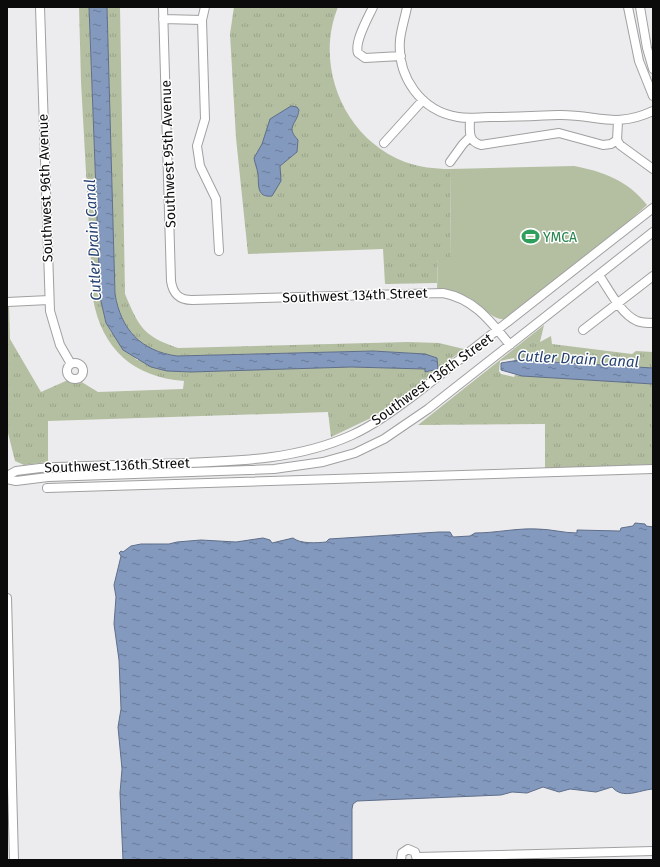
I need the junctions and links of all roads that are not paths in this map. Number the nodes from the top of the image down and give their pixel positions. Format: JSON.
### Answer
{"nodes":[{"id":1,"x":40,"y":7,"type":"edge"},
{"id":2,"x":163,"y":7,"type":"edge"},
{"id":3,"x":205,"y":7,"type":"edge"},
{"id":4,"x":373,"y":7,"type":"edge"},
{"id":5,"x":407,"y":7,"type":"edge"},
{"id":6,"x":640,"y":8,"type":"edge"},
{"id":7,"x":628,"y":9,"type":"edge"},
{"id":8,"x":163,"y":19,"type":"junction"},
{"id":9,"x":641,"y":19,"type":"junction"},
{"id":10,"x":202,"y":20,"type":"junction"},
{"id":11,"x":630,"y":21,"type":"junction"},
{"id":12,"x":401,"y":56,"type":"junction"},
{"id":13,"x":653,"y":69,"type":"edge"},
{"id":14,"x":653,"y":96,"type":"edge"},
{"id":15,"x":423,"y":100,"type":"junction"},
{"id":16,"x":653,"y":111,"type":"edge"},
{"id":17,"x":470,"y":118,"type":"junction"},
{"id":18,"x":618,"y":121,"type":"junction"},
{"id":19,"x":470,"y":137,"type":"junction"},
{"id":20,"x":617,"y":140,"type":"junction"},
{"id":21,"x":384,"y":143,"type":"dead end"},
{"id":22,"x":450,"y":162,"type":"dead end"},
{"id":23,"x":653,"y":169,"type":"edge"},
{"id":24,"x":653,"y":208,"type":"edge"},
{"id":25,"x":653,"y":232,"type":"edge"},
{"id":26,"x":219,"y":251,"type":"dead end"},
{"id":27,"x":599,"y":275,"type":"junction"},
{"id":28,"x":653,"y":276,"type":"edge"},
{"id":29,"x":180,"y":298,"type":"joint"},
{"id":30,"x":49,"y":300,"type":"junction"},
{"id":31,"x":7,"y":302,"type":"edge"},
{"id":32,"x":618,"y":303,"type":"junction"},
{"id":33,"x":653,"y":323,"type":"edge"},
{"id":34,"x":498,"y":330,"type":"junction"},
{"id":35,"x":583,"y":330,"type":"dead end"},
{"id":36,"x":510,"y":345,"type":"junction"},
{"id":37,"x":71,"y":364,"type":"dead end"},
{"id":38,"x":653,"y":469,"type":"edge"},
{"id":39,"x":7,"y":478,"type":"edge"},
{"id":40,"x":47,"y":488,"type":"dead end"},
{"id":41,"x":7,"y":598,"type":"edge"},
{"id":42,"x":8,"y":672,"type":"edge"},
{"id":43,"x":653,"y":851,"type":"edge"},
{"id":44,"x":417,"y":859,"type":"edge"},
{"id":45,"x":14,"y":860,"type":"edge"},
{"id":46,"x":401,"y":860,"type":"edge"}],
"edges":[{"from":1,"to":30,"type":"street","name":"Southwest 96th Avenue"},
{"from":2,"to":8,"type":"street","name":"Southwest 95th Avenue"},
{"from":3,"to":10,"type":"street","name":"Southwest 95th Avenue"},
{"from":4,"to":12,"type":"street"},
{"from":5,"to":12,"type":"street"},
{"from":6,"to":7,"type":"street"},
{"from":6,"to":9,"type":"street"},
{"from":7,"to":11,"type":"street"},
{"from":8,"to":10,"type":"street"},
{"from":8,"to":29,"type":"street","name":"Southwest 95th Avenue"},
{"from":9,"to":11,"type":"street"},
{"from":9,"to":13,"type":"street"},
{"from":10,"to":26,"type":"street","name":"Southwest 95th Avenue"},
{"from":11,"to":14,"type":"street"},
{"from":12,"to":15,"type":"street"},
{"from":15,"to":17,"type":"street"},
{"from":15,"to":21,"type":"street"},
{"from":16,"to":18,"type":"street"},
{"from":17,"to":18,"type":"street"},
{"from":17,"to":19,"type":"street"},
{"from":18,"to":20,"type":"street"},
{"from":19,"to":20,"type":"street"},
{"from":19,"to":22,"type":"street"},
{"from":20,"to":23,"type":"street"},
{"from":24,"to":34,"type":"street","name":"Southwest 136th Street"},
{"from":25,"to":27,"type":"street","name":"Southwest 136th Street"},
{"from":27,"to":32,"type":"street"},
{"from":27,"to":36,"type":"street","name":"Southwest 136th Street"},
{"from":28,"to":32,"type":"street"},
{"from":29,"to":34,"type":"street","name":"Southwest 134th Street"},
{"from":30,"to":31,"type":"street"},
{"from":30,"to":37,"type":"street","name":"Southwest 96th Avenue"},
{"from":32,"to":33,"type":"street"},
{"from":32,"to":35,"type":"street"},
{"from":34,"to":36,"type":"street","name":"Southwest 134th Street"},
{"from":34,"to":39,"type":"street","name":"Southwest 136th Street"},
{"from":36,"to":39,"type":"street","name":"Southwest 136th Street"},
{"from":38,"to":40,"type":"street","name":"Southwest 136th Street"},
{"from":41,"to":42,"type":"street"},
{"from":42,"to":45,"type":"street"},
{"from":43,"to":44,"type":"street"},
{"from":44,"to":46,"type":"street"}]}
